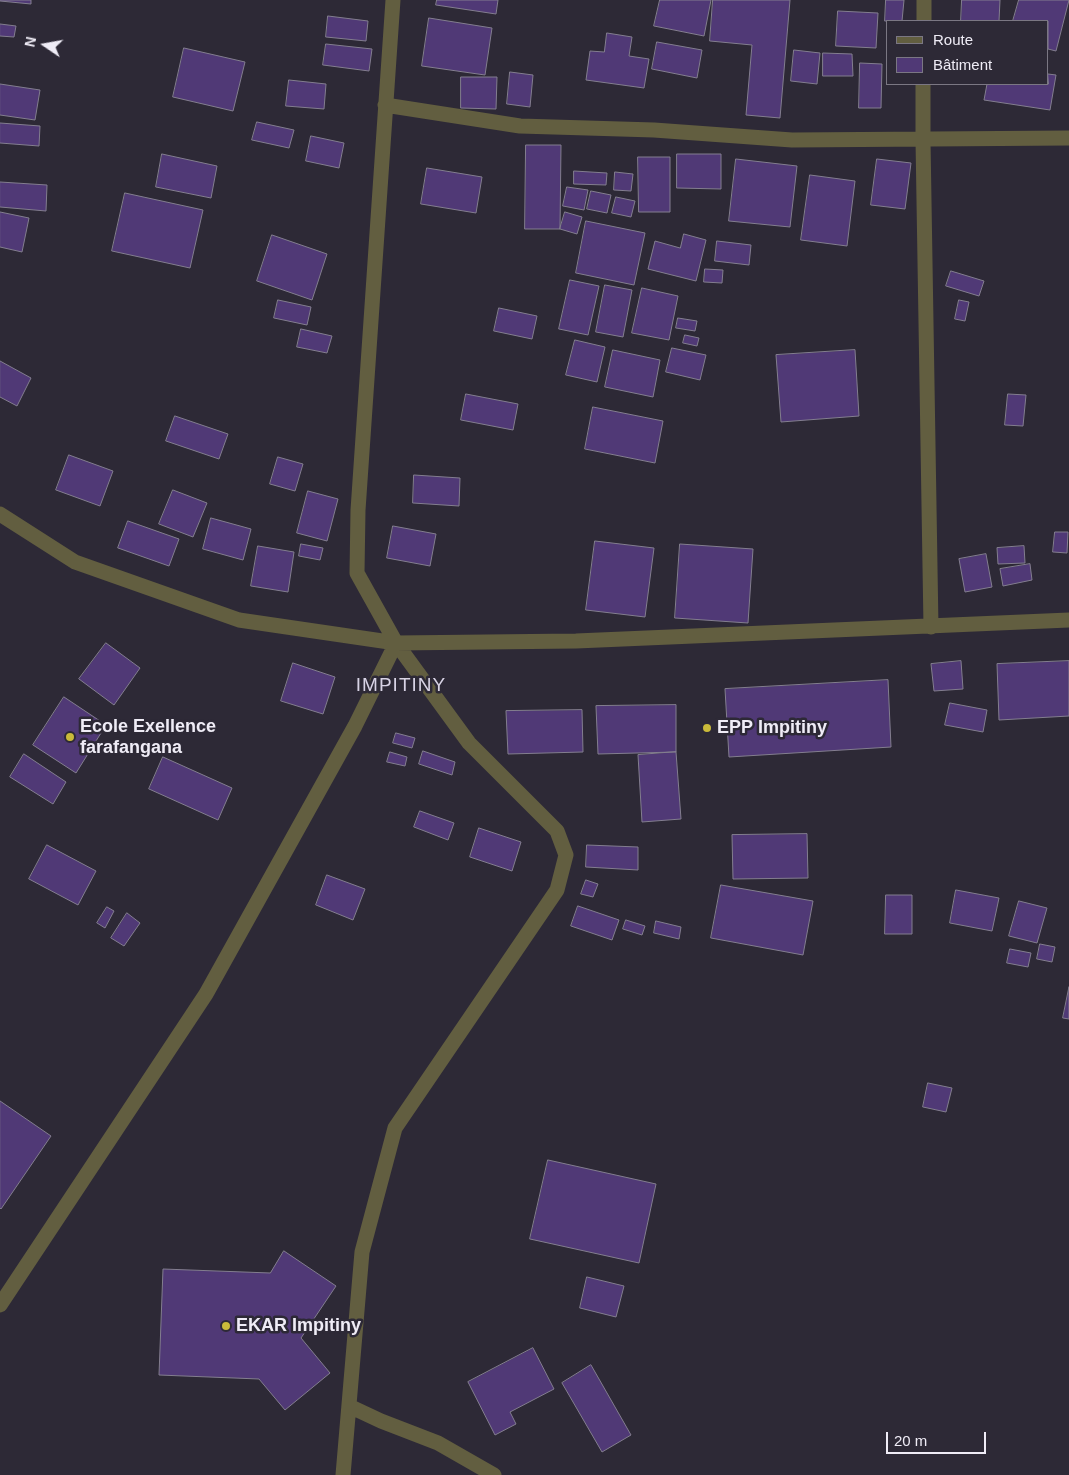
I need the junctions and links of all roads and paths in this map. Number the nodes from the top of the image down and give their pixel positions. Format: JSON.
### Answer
{"nodes":[{"id":1,"x":393,"y":0,"type":"edge"},
{"id":2,"x":924,"y":0,"type":"edge"},
{"id":3,"x":924,"y":20,"type":"edge"},
{"id":4,"x":923,"y":85,"type":"edge"},
{"id":5,"x":385,"y":105,"type":"junction"},
{"id":6,"x":1069,"y":138,"type":"edge"},
{"id":7,"x":922,"y":140,"type":"junction"},
{"id":8,"x":0,"y":514,"type":"edge"},
{"id":9,"x":1069,"y":620,"type":"edge"},
{"id":10,"x":931,"y":627,"type":"junction"},
{"id":11,"x":396,"y":643,"type":"junction"},
{"id":12,"x":0,"y":1305,"type":"edge"},
{"id":13,"x":349,"y":1406,"type":"junction"},
{"id":14,"x":343,"y":1475,"type":"edge"},
{"id":15,"x":494,"y":1475,"type":"edge"}],
"edges":[{"from":1,"to":5,"type":"street"},
{"from":2,"to":3,"type":"street"},
{"from":4,"to":7,"type":"street"},
{"from":5,"to":7,"type":"street"},
{"from":5,"to":11,"type":"street"},
{"from":6,"to":7,"type":"street"},
{"from":7,"to":10,"type":"street"},
{"from":8,"to":11,"type":"street"},
{"from":9,"to":10,"type":"street"},
{"from":10,"to":11,"type":"street"},
{"from":11,"to":12,"type":"street"},
{"from":11,"to":13,"type":"street"},
{"from":13,"to":14,"type":"street"},
{"from":13,"to":15,"type":"street"}]}
